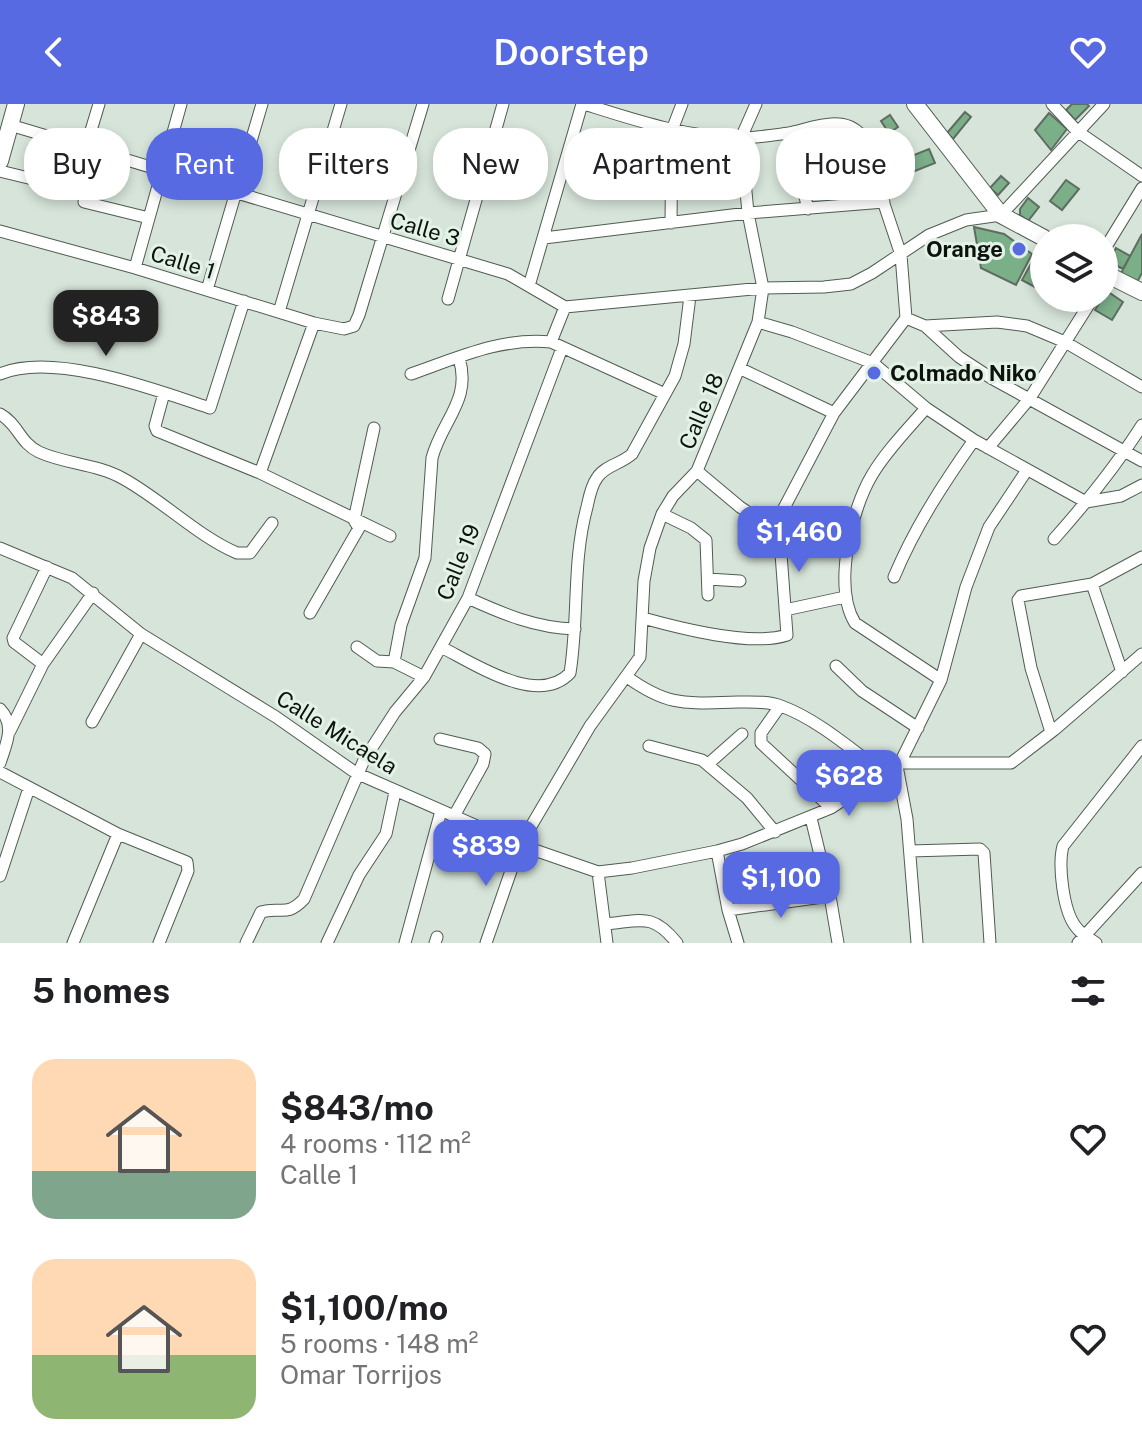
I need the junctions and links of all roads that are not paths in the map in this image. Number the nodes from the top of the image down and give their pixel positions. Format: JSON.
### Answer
{"nodes":[{"id":1,"x":16,"y":104,"type":"edge"},
{"id":2,"x":99,"y":104,"type":"edge"},
{"id":3,"x":181,"y":104,"type":"edge"},
{"id":4,"x":262,"y":104,"type":"edge"},
{"id":5,"x":341,"y":104,"type":"edge"},
{"id":6,"x":423,"y":104,"type":"edge"},
{"id":7,"x":503,"y":104,"type":"edge"},
{"id":8,"x":583,"y":104,"type":"edge"},
{"id":9,"x":682,"y":104,"type":"edge"},
{"id":10,"x":756,"y":104,"type":"edge"},
{"id":11,"x":1052,"y":104,"type":"edge"},
{"id":12,"x":1104,"y":104,"type":"edge"},
{"id":13,"x":921,"y":106,"type":"edge"},
{"id":14,"x":10,"y":125,"type":"junction"},
{"id":15,"x":92,"y":128,"type":"edge"},
{"id":16,"x":174,"y":128,"type":"edge"},
{"id":17,"x":255,"y":128,"type":"edge"},
{"id":18,"x":665,"y":128,"type":"edge"},
{"id":19,"x":673,"y":128,"type":"edge"},
{"id":20,"x":745,"y":128,"type":"edge"},
{"id":21,"x":814,"y":128,"type":"edge"},
{"id":22,"x":853,"y":128,"type":"edge"},
{"id":23,"x":24,"y":129,"type":"edge"},
{"id":24,"x":1077,"y":131,"type":"junction"},
{"id":25,"x":0,"y":161,"type":"edge"},
{"id":26,"x":0,"y":171,"type":"edge"},
{"id":27,"x":1142,"y":176,"type":"edge"},
{"id":28,"x":24,"y":177,"type":"edge"},
{"id":29,"x":1142,"y":188,"type":"edge"},
{"id":30,"x":154,"y":200,"type":"edge"},
{"id":31,"x":233,"y":200,"type":"edge"},
{"id":32,"x":258,"y":200,"type":"edge"},
{"id":33,"x":671,"y":200,"type":"edge"},
{"id":34,"x":751,"y":200,"type":"edge"},
{"id":35,"x":806,"y":200,"type":"edge"},
{"id":36,"x":84,"y":202,"type":"dead end"},
{"id":37,"x":884,"y":202,"type":"joint"},
{"id":38,"x":808,"y":209,"type":"junction"},
{"id":39,"x":753,"y":213,"type":"junction"},
{"id":40,"x":308,"y":215,"type":"junction"},
{"id":41,"x":1001,"y":215,"type":"junction"},
{"id":42,"x":149,"y":218,"type":"junction"},
{"id":43,"x":671,"y":223,"type":"junction"},
{"id":44,"x":1118,"y":227,"type":"edge"},
{"id":45,"x":0,"y":231,"type":"edge"},
{"id":46,"x":1030,"y":231,"type":"edge"},
{"id":47,"x":384,"y":238,"type":"junction"},
{"id":48,"x":544,"y":238,"type":"junction"},
{"id":49,"x":901,"y":255,"type":"junction"},
{"id":50,"x":457,"y":259,"type":"junction"},
{"id":51,"x":135,"y":268,"type":"junction"},
{"id":52,"x":1118,"y":282,"type":"edge"},
{"id":53,"x":529,"y":286,"type":"junction"},
{"id":54,"x":763,"y":288,"type":"junction"},
{"id":55,"x":207,"y":290,"type":"junction"},
{"id":56,"x":1142,"y":292,"type":"edge"},
{"id":57,"x":690,"y":296,"type":"junction"},
{"id":58,"x":448,"y":299,"type":"dead end"},
{"id":59,"x":244,"y":301,"type":"junction"},
{"id":60,"x":565,"y":307,"type":"junction"},
{"id":61,"x":279,"y":312,"type":"junction"},
{"id":62,"x":1084,"y":312,"type":"edge"},
{"id":63,"x":906,"y":318,"type":"junction"},
{"id":64,"x":758,"y":322,"type":"junction"},
{"id":65,"x":314,"y":323,"type":"junction"},
{"id":66,"x":925,"y":326,"type":"junction"},
{"id":67,"x":551,"y":342,"type":"junction"},
{"id":68,"x":1065,"y":342,"type":"junction"},
{"id":69,"x":562,"y":348,"type":"junction"},
{"id":70,"x":459,"y":358,"type":"junction"},
{"id":71,"x":873,"y":363,"type":"junction"},
{"id":72,"x":741,"y":369,"type":"junction"},
{"id":73,"x":0,"y":374,"type":"edge"},
{"id":74,"x":411,"y":374,"type":"dead end"},
{"id":75,"x":1142,"y":387,"type":"edge"},
{"id":76,"x":164,"y":393,"type":"junction"},
{"id":77,"x":665,"y":394,"type":"junction"},
{"id":78,"x":1030,"y":398,"type":"junction"},
{"id":79,"x":926,"y":408,"type":"junction"},
{"id":80,"x":834,"y":413,"type":"junction"},
{"id":81,"x":0,"y":414,"type":"edge"},
{"id":82,"x":1142,"y":425,"type":"edge"},
{"id":83,"x":374,"y":428,"type":"dead end"},
{"id":84,"x":974,"y":440,"type":"junction"},
{"id":85,"x":988,"y":448,"type":"junction"},
{"id":86,"x":1126,"y":451,"type":"junction"},
{"id":87,"x":1142,"y":461,"type":"edge"},
{"id":88,"x":1027,"y":470,"type":"junction"},
{"id":89,"x":697,"y":471,"type":"junction"},
{"id":90,"x":260,"y":473,"type":"junction"},
{"id":91,"x":1142,"y":485,"type":"edge"},
{"id":92,"x":1086,"y":502,"type":"junction"},
{"id":93,"x":662,"y":514,"type":"junction"},
{"id":94,"x":354,"y":520,"type":"junction"},
{"id":95,"x":272,"y":523,"type":"dead end"},
{"id":96,"x":777,"y":534,"type":"junction"},
{"id":97,"x":390,"y":536,"type":"dead end"},
{"id":98,"x":1054,"y":539,"type":"dead end"},
{"id":99,"x":0,"y":548,"type":"edge"},
{"id":100,"x":846,"y":552,"type":"junction"},
{"id":101,"x":1142,"y":557,"type":"edge"},
{"id":102,"x":47,"y":567,"type":"junction"},
{"id":103,"x":894,"y":577,"type":"dead end"},
{"id":104,"x":708,"y":579,"type":"junction"},
{"id":105,"x":740,"y":581,"type":"dead end"},
{"id":106,"x":1092,"y":584,"type":"junction"},
{"id":107,"x":93,"y":593,"type":"junction"},
{"id":108,"x":708,"y":595,"type":"dead end"},
{"id":109,"x":845,"y":597,"type":"junction"},
{"id":110,"x":468,"y":598,"type":"junction"},
{"id":111,"x":785,"y":610,"type":"junction"},
{"id":112,"x":310,"y":613,"type":"dead end"},
{"id":113,"x":643,"y":618,"type":"junction"},
{"id":114,"x":575,"y":629,"type":"junction"},
{"id":115,"x":141,"y":634,"type":"junction"},
{"id":116,"x":357,"y":647,"type":"dead end"},
{"id":117,"x":441,"y":647,"type":"junction"},
{"id":118,"x":1142,"y":654,"type":"edge"},
{"id":119,"x":394,"y":662,"type":"junction"},
{"id":120,"x":43,"y":664,"type":"junction"},
{"id":121,"x":836,"y":666,"type":"dead end"},
{"id":122,"x":1122,"y":672,"type":"junction"},
{"id":123,"x":424,"y":677,"type":"junction"},
{"id":124,"x":627,"y":677,"type":"junction"},
{"id":125,"x":941,"y":680,"type":"junction"},
{"id":126,"x":780,"y":706,"type":"junction"},
{"id":127,"x":0,"y":709,"type":"edge"},
{"id":128,"x":92,"y":722,"type":"dead end"},
{"id":129,"x":918,"y":728,"type":"junction"},
{"id":130,"x":10,"y":731,"type":"junction"},
{"id":131,"x":1051,"y":732,"type":"junction"},
{"id":132,"x":742,"y":734,"type":"dead end"},
{"id":133,"x":440,"y":739,"type":"dead end"},
{"id":134,"x":649,"y":746,"type":"dead end"},
{"id":135,"x":1142,"y":746,"type":"edge"},
{"id":136,"x":0,"y":763,"type":"edge"},
{"id":137,"x":708,"y":764,"type":"junction"},
{"id":138,"x":898,"y":765,"type":"junction"},
{"id":139,"x":0,"y":772,"type":"edge"},
{"id":140,"x":356,"y":773,"type":"junction"},
{"id":141,"x":885,"y":774,"type":"junction"},
{"id":142,"x":29,"y":788,"type":"junction"},
{"id":143,"x":395,"y":792,"type":"junction"},
{"id":144,"x":831,"y":808,"type":"junction"},
{"id":145,"x":441,"y":811,"type":"junction"},
{"id":146,"x":454,"y":816,"type":"junction"},
{"id":147,"x":811,"y":818,"type":"junction"},
{"id":148,"x":775,"y":832,"type":"junction"},
{"id":149,"x":118,"y":834,"type":"junction"},
{"id":150,"x":520,"y":845,"type":"junction"},
{"id":151,"x":717,"y":851,"type":"junction"},
{"id":152,"x":910,"y":851,"type":"junction"},
{"id":153,"x":598,"y":872,"type":"junction"},
{"id":154,"x":1142,"y":873,"type":"edge"},
{"id":155,"x":0,"y":876,"type":"edge"},
{"id":156,"x":830,"y":896,"type":"junction"},
{"id":157,"x":728,"y":910,"type":"junction"},
{"id":158,"x":605,"y":924,"type":"junction"},
{"id":159,"x":1081,"y":939,"type":"edge"},
{"id":160,"x":73,"y":943,"type":"edge"},
{"id":161,"x":159,"y":943,"type":"edge"},
{"id":162,"x":246,"y":943,"type":"edge"},
{"id":163,"x":327,"y":943,"type":"edge"},
{"id":164,"x":405,"y":943,"type":"edge"},
{"id":165,"x":486,"y":943,"type":"edge"},
{"id":166,"x":607,"y":943,"type":"edge"},
{"id":167,"x":677,"y":943,"type":"edge"},
{"id":168,"x":738,"y":943,"type":"edge"},
{"id":169,"x":838,"y":943,"type":"edge"},
{"id":170,"x":917,"y":943,"type":"edge"},
{"id":171,"x":990,"y":943,"type":"edge"},
{"id":172,"x":1096,"y":943,"type":"edge"}],
"edges":[{"from":1,"to":14,"type":"street"},
{"from":2,"to":15,"type":"street"},
{"from":3,"to":16,"type":"street"},
{"from":4,"to":17,"type":"street"},
{"from":5,"to":40,"type":"street"},
{"from":6,"to":47,"type":"street"},
{"from":7,"to":50,"type":"street"},
{"from":8,"to":18,"type":"street"},
{"from":8,"to":48,"type":"street"},
{"from":9,"to":19,"type":"street"},
{"from":10,"to":20,"type":"street"},
{"from":11,"to":24,"type":"street"},
{"from":12,"to":24,"type":"street"},
{"from":13,"to":41,"type":"street"},
{"from":14,"to":23,"type":"street","name":"Calle 3"},
{"from":14,"to":25,"type":"street"},
{"from":21,"to":22,"type":"street"},
{"from":24,"to":27,"type":"street"},
{"from":24,"to":41,"type":"street"},
{"from":26,"to":28,"type":"street"},
{"from":29,"to":44,"type":"street"},
{"from":30,"to":42,"type":"street"},
{"from":31,"to":55,"type":"street"},
{"from":32,"to":40,"type":"street","name":"Calle 3"},
{"from":33,"to":43,"type":"street"},
{"from":34,"to":39,"type":"street","name":"Calle 18"},
{"from":35,"to":38,"type":"street"},
{"from":36,"to":42,"type":"street"},
{"from":37,"to":38,"type":"street"},
{"from":37,"to":49,"type":"street"},
{"from":38,"to":39,"type":"street"},
{"from":39,"to":43,"type":"street"},
{"from":39,"to":54,"type":"street","name":"Calle 18"},
{"from":40,"to":47,"type":"street","name":"Calle 3"},
{"from":40,"to":61,"type":"street"},
{"from":41,"to":46,"type":"street"},
{"from":41,"to":49,"type":"street"},
{"from":42,"to":51,"type":"street"},
{"from":43,"to":48,"type":"street"},
{"from":45,"to":51,"type":"street","name":"Calle 1"},
{"from":47,"to":50,"type":"street","name":"Calle 3"},
{"from":47,"to":65,"type":"street","name":"Calle 1"},
{"from":48,"to":53,"type":"street"},
{"from":49,"to":54,"type":"street"},
{"from":49,"to":63,"type":"street"},
{"from":50,"to":53,"type":"street","name":"Calle 3"},
{"from":50,"to":58,"type":"street"},
{"from":51,"to":55,"type":"street","name":"Calle 1"},
{"from":52,"to":56,"type":"street"},
{"from":53,"to":60,"type":"street","name":"Calle 3"},
{"from":54,"to":57,"type":"street"},
{"from":54,"to":64,"type":"street","name":"Calle 18"},
{"from":55,"to":59,"type":"street","name":"Calle 1"},
{"from":57,"to":60,"type":"street"},
{"from":57,"to":77,"type":"street"},
{"from":59,"to":61,"type":"street","name":"Calle 1"},
{"from":59,"to":76,"type":"street"},
{"from":60,"to":67,"type":"street"},
{"from":61,"to":65,"type":"street","name":"Calle 1"},
{"from":62,"to":68,"type":"street"},
{"from":63,"to":66,"type":"street"},
{"from":63,"to":71,"type":"street"},
{"from":64,"to":71,"type":"street"},
{"from":64,"to":72,"type":"street","name":"Calle 18"},
{"from":65,"to":90,"type":"street"},
{"from":66,"to":68,"type":"street"},
{"from":66,"to":78,"type":"street"},
{"from":67,"to":69,"type":"street"},
{"from":67,"to":70,"type":"street"},
{"from":68,"to":75,"type":"street"},
{"from":68,"to":78,"type":"street"},
{"from":69,"to":77,"type":"street"},
{"from":69,"to":110,"type":"street","name":"Calle 19"},
{"from":70,"to":74,"type":"street"},
{"from":70,"to":119,"type":"street"},
{"from":71,"to":79,"type":"street"},
{"from":71,"to":80,"type":"street"},
{"from":72,"to":80,"type":"street"},
{"from":72,"to":89,"type":"street","name":"Calle 18"},
{"from":73,"to":76,"type":"street"},
{"from":76,"to":90,"type":"street"},
{"from":77,"to":114,"type":"street"},
{"from":78,"to":85,"type":"street"},
{"from":78,"to":86,"type":"street"},
{"from":79,"to":84,"type":"street"},
{"from":79,"to":100,"type":"street"},
{"from":80,"to":96,"type":"street"},
{"from":81,"to":95,"type":"street"},
{"from":82,"to":86,"type":"street"},
{"from":83,"to":94,"type":"street"},
{"from":84,"to":85,"type":"street"},
{"from":84,"to":103,"type":"street"},
{"from":85,"to":88,"type":"street"},
{"from":86,"to":87,"type":"street"},
{"from":86,"to":92,"type":"street"},
{"from":88,"to":92,"type":"street"},
{"from":88,"to":125,"type":"street"},
{"from":89,"to":93,"type":"street","name":"Calle 18"},
{"from":89,"to":96,"type":"street"},
{"from":90,"to":94,"type":"street"},
{"from":91,"to":92,"type":"street"},
{"from":92,"to":98,"type":"street"},
{"from":93,"to":104,"type":"street"},
{"from":93,"to":113,"type":"street","name":"Calle 18"},
{"from":94,"to":97,"type":"street"},
{"from":94,"to":112,"type":"street"},
{"from":96,"to":100,"type":"street"},
{"from":96,"to":111,"type":"street"},
{"from":99,"to":102,"type":"street","name":"Calle Micaela"},
{"from":100,"to":109,"type":"street"},
{"from":101,"to":106,"type":"street"},
{"from":102,"to":107,"type":"street","name":"Calle Micaela"},
{"from":102,"to":120,"type":"street"},
{"from":104,"to":105,"type":"street"},
{"from":104,"to":108,"type":"street"},
{"from":106,"to":122,"type":"street"},
{"from":106,"to":131,"type":"street"},
{"from":107,"to":115,"type":"street","name":"Calle Micaela"},
{"from":107,"to":120,"type":"street"},
{"from":109,"to":111,"type":"street"},
{"from":109,"to":125,"type":"street"},
{"from":110,"to":114,"type":"street"},
{"from":110,"to":117,"type":"street","name":"Calle 19"},
{"from":111,"to":113,"type":"street"},
{"from":113,"to":124,"type":"street","name":"Calle 18"},
{"from":114,"to":117,"type":"street"},
{"from":115,"to":128,"type":"street"},
{"from":115,"to":140,"type":"street","name":"Calle Micaela"},
{"from":116,"to":119,"type":"street"},
{"from":117,"to":123,"type":"street","name":"Calle 19"},
{"from":118,"to":122,"type":"street"},
{"from":119,"to":123,"type":"street"},
{"from":120,"to":130,"type":"street"},
{"from":121,"to":129,"type":"street"},
{"from":122,"to":131,"type":"street"},
{"from":123,"to":140,"type":"street","name":"Calle 19"},
{"from":124,"to":126,"type":"street"},
{"from":124,"to":150,"type":"street","name":"Calle 18"},
{"from":125,"to":129,"type":"street"},
{"from":126,"to":141,"type":"street"},
{"from":126,"to":144,"type":"street"},
{"from":127,"to":130,"type":"street"},
{"from":129,"to":138,"type":"street"},
{"from":130,"to":136,"type":"street"},
{"from":131,"to":138,"type":"street"},
{"from":132,"to":137,"type":"street"},
{"from":133,"to":146,"type":"street"},
{"from":134,"to":137,"type":"street"},
{"from":135,"to":159,"type":"street"},
{"from":137,"to":148,"type":"street"},
{"from":138,"to":141,"type":"street","name":"Calle Micaela"},
{"from":138,"to":152,"type":"street"},
{"from":139,"to":142,"type":"street"},
{"from":140,"to":143,"type":"street","name":"Calle Micaela"},
{"from":140,"to":162,"type":"street","name":"Calle 19"},
{"from":141,"to":144,"type":"street","name":"Calle Micaela"},
{"from":142,"to":149,"type":"street"},
{"from":142,"to":155,"type":"street"},
{"from":143,"to":145,"type":"street","name":"Calle Micaela"},
{"from":143,"to":163,"type":"street"},
{"from":144,"to":147,"type":"street","name":"Calle Micaela"},
{"from":145,"to":146,"type":"street","name":"Calle Micaela"},
{"from":145,"to":164,"type":"street"},
{"from":146,"to":150,"type":"street","name":"Calle Micaela"},
{"from":147,"to":148,"type":"street","name":"Calle Micaela"},
{"from":147,"to":156,"type":"street"},
{"from":148,"to":151,"type":"street","name":"Calle Micaela"},
{"from":149,"to":160,"type":"street"},
{"from":149,"to":161,"type":"street"},
{"from":150,"to":153,"type":"street","name":"Calle Micaela"},
{"from":150,"to":165,"type":"street","name":"Calle 18"},
{"from":151,"to":153,"type":"street","name":"Calle Micaela"},
{"from":151,"to":157,"type":"street"},
{"from":152,"to":170,"type":"street"},
{"from":152,"to":171,"type":"street"},
{"from":153,"to":158,"type":"street"},
{"from":154,"to":159,"type":"street"},
{"from":156,"to":157,"type":"street"},
{"from":156,"to":169,"type":"street"},
{"from":157,"to":168,"type":"street"},
{"from":158,"to":166,"type":"street"},
{"from":158,"to":167,"type":"street"},
{"from":159,"to":172,"type":"street"}]}
